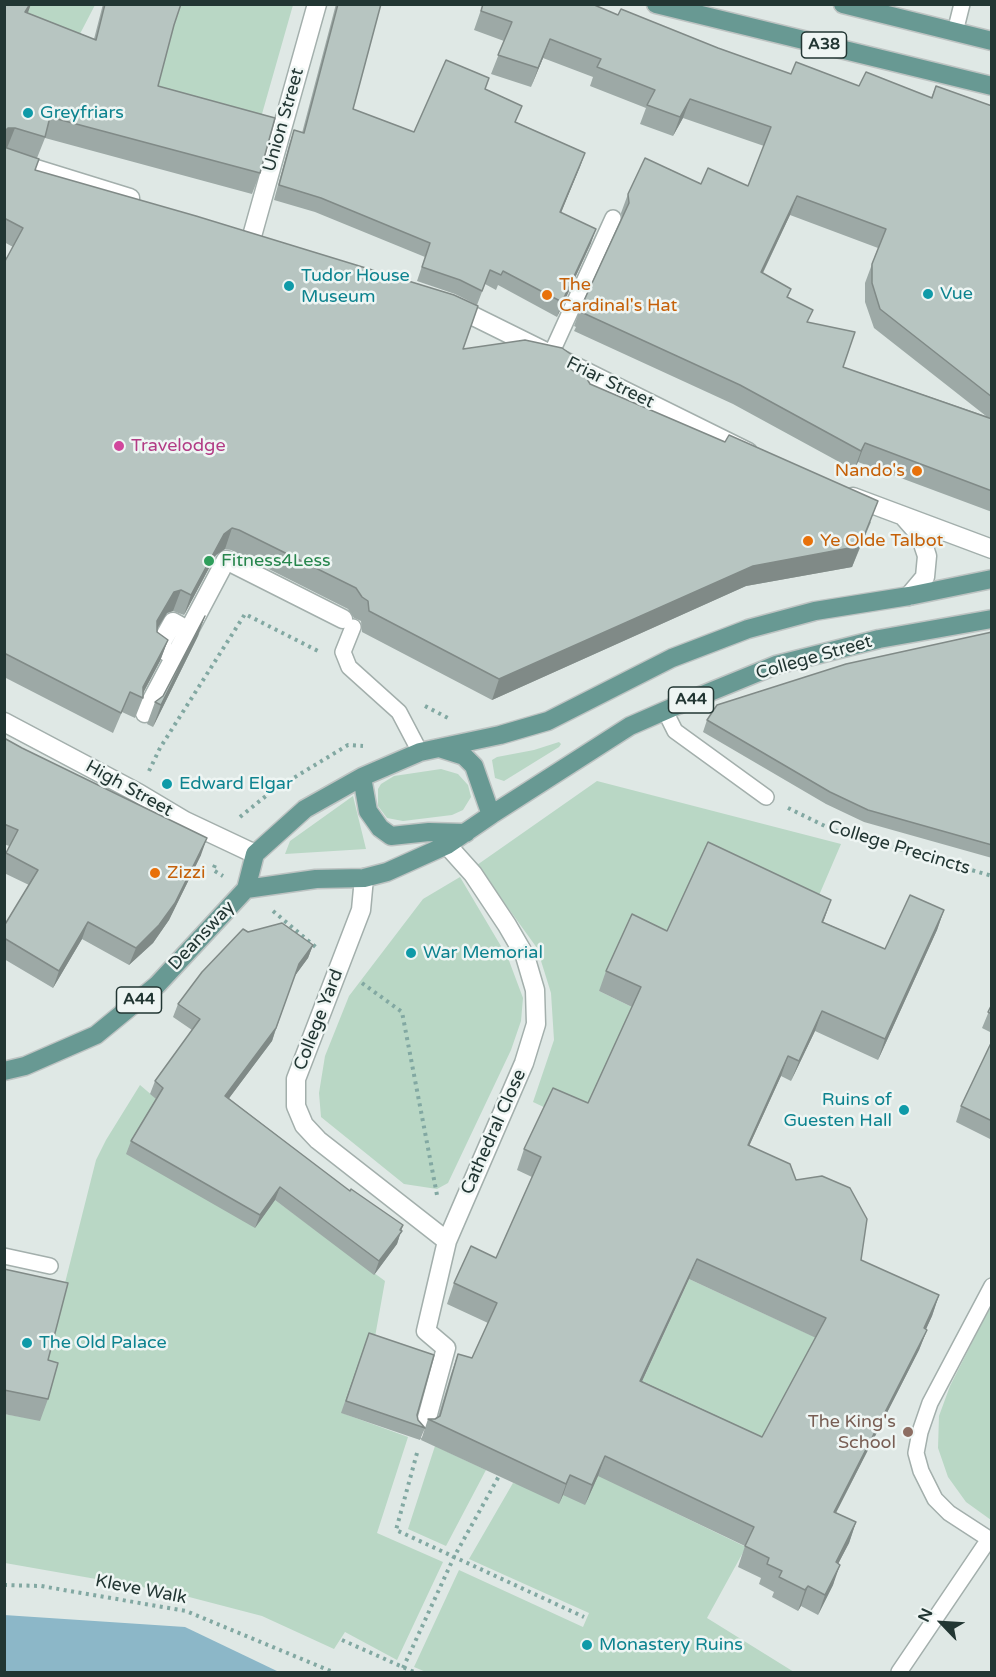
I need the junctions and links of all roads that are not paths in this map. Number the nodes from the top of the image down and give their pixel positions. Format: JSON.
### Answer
{"nodes":[{"id":1,"x":317,"y":4,"type":"edge"},
{"id":2,"x":656,"y":4,"type":"edge"},
{"id":3,"x":843,"y":4,"type":"edge"},
{"id":4,"x":962,"y":4,"type":"edge"},
{"id":5,"x":955,"y":32,"type":"junction"},
{"id":6,"x":992,"y":41,"type":"edge"},
{"id":7,"x":992,"y":86,"type":"edge"},
{"id":8,"x":4,"y":159,"type":"edge"},
{"id":9,"x":151,"y":204,"type":"edge"},
{"id":10,"x":613,"y":218,"type":"dead end"},
{"id":11,"x":274,"y":244,"type":"edge"},
{"id":12,"x":440,"y":301,"type":"edge"},
{"id":13,"x":550,"y":354,"type":"junction"},
{"id":14,"x":591,"y":374,"type":"junction"},
{"id":15,"x":570,"y":384,"type":"edge"},
{"id":16,"x":760,"y":458,"type":"edge"},
{"id":17,"x":832,"y":489,"type":"edge"},
{"id":18,"x":904,"y":516,"type":"junction"},
{"id":19,"x":992,"y":549,"type":"edge"},
{"id":20,"x":992,"y":579,"type":"edge"},
{"id":21,"x":909,"y":596,"type":"junction"},
{"id":22,"x":992,"y":620,"type":"edge"},
{"id":23,"x":348,"y":623,"type":"joint"},
{"id":24,"x":665,"y":711,"type":"junction"},
{"id":25,"x":145,"y":714,"type":"edge"},
{"id":26,"x":4,"y":722,"type":"edge"},
{"id":27,"x":429,"y":750,"type":"junction"},
{"id":28,"x":362,"y":777,"type":"junction"},
{"id":29,"x":766,"y":797,"type":"road end"},
{"id":30,"x":491,"y":815,"type":"junction"},
{"id":31,"x":466,"y":833,"type":"junction"},
{"id":32,"x":447,"y":845,"type":"junction"},
{"id":33,"x":255,"y":854,"type":"junction"},
{"id":34,"x":364,"y":878,"type":"junction"},
{"id":35,"x":246,"y":888,"type":"junction"},
{"id":36,"x":4,"y":1071,"type":"edge"},
{"id":37,"x":447,"y":1240,"type":"junction"},
{"id":38,"x":4,"y":1256,"type":"edge"},
{"id":39,"x":50,"y":1266,"type":"dead end"},
{"id":40,"x":992,"y":1286,"type":"edge"},
{"id":41,"x":424,"y":1429,"type":"edge"},
{"id":42,"x":990,"y":1540,"type":"edge"},
{"id":43,"x":899,"y":1672,"type":"edge"}],
"edges":[{"from":1,"to":11,"type":"street","name":"Union Street"},
{"from":2,"to":7,"type":"main road","number":"A38"},
{"from":3,"to":5,"type":"main road","number":"A38"},
{"from":4,"to":5,"type":"lane"},
{"from":5,"to":6,"type":"main road","number":"A38"},
{"from":8,"to":9,"type":"street"},
{"from":10,"to":13,"type":"lane"},
{"from":12,"to":13,"type":"street","name":"Friar Street"},
{"from":13,"to":14,"type":"street","name":"Friar Street"},
{"from":14,"to":15,"type":"lane"},
{"from":14,"to":16,"type":"street","name":"Friar Street"},
{"from":17,"to":18,"type":"street"},
{"from":18,"to":19,"type":"street"},
{"from":18,"to":21,"type":"street"},
{"from":20,"to":21,"type":"main road","number":"A44"},
{"from":21,"to":27,"type":"main road","number":"A44"},
{"from":22,"to":24,"type":"main road","name":"College Street","number":"A44"},
{"from":23,"to":25,"type":"street"},
{"from":23,"to":27,"type":"lane"},
{"from":24,"to":29,"type":"lane"},
{"from":24,"to":30,"type":"main road","name":"College Street","number":"A44"},
{"from":26,"to":33,"type":"street","name":"High Street"},
{"from":27,"to":28,"type":"main road","number":"A44"},
{"from":27,"to":30,"type":"main road"},
{"from":28,"to":31,"type":"main road"},
{"from":28,"to":33,"type":"main road","number":"A44"},
{"from":30,"to":31,"type":"main road","name":"College Street","number":"A44"},
{"from":31,"to":32,"type":"main road","name":"College Street","number":"A44"},
{"from":32,"to":34,"type":"main road","name":"College Street","number":"A44"},
{"from":32,"to":37,"type":"street","name":"Cathedral Close"},
{"from":33,"to":35,"type":"main road","number":"A44"},
{"from":34,"to":35,"type":"main road","number":"A44"},
{"from":34,"to":37,"type":"street","name":"College Yard"},
{"from":35,"to":36,"type":"main road","name":"Deansway","number":"A44"},
{"from":37,"to":41,"type":"street","name":"Cathedral Close"},
{"from":38,"to":39,"type":"lane"},
{"from":40,"to":42,"type":"lane"},
{"from":42,"to":43,"type":"lane"}]}
